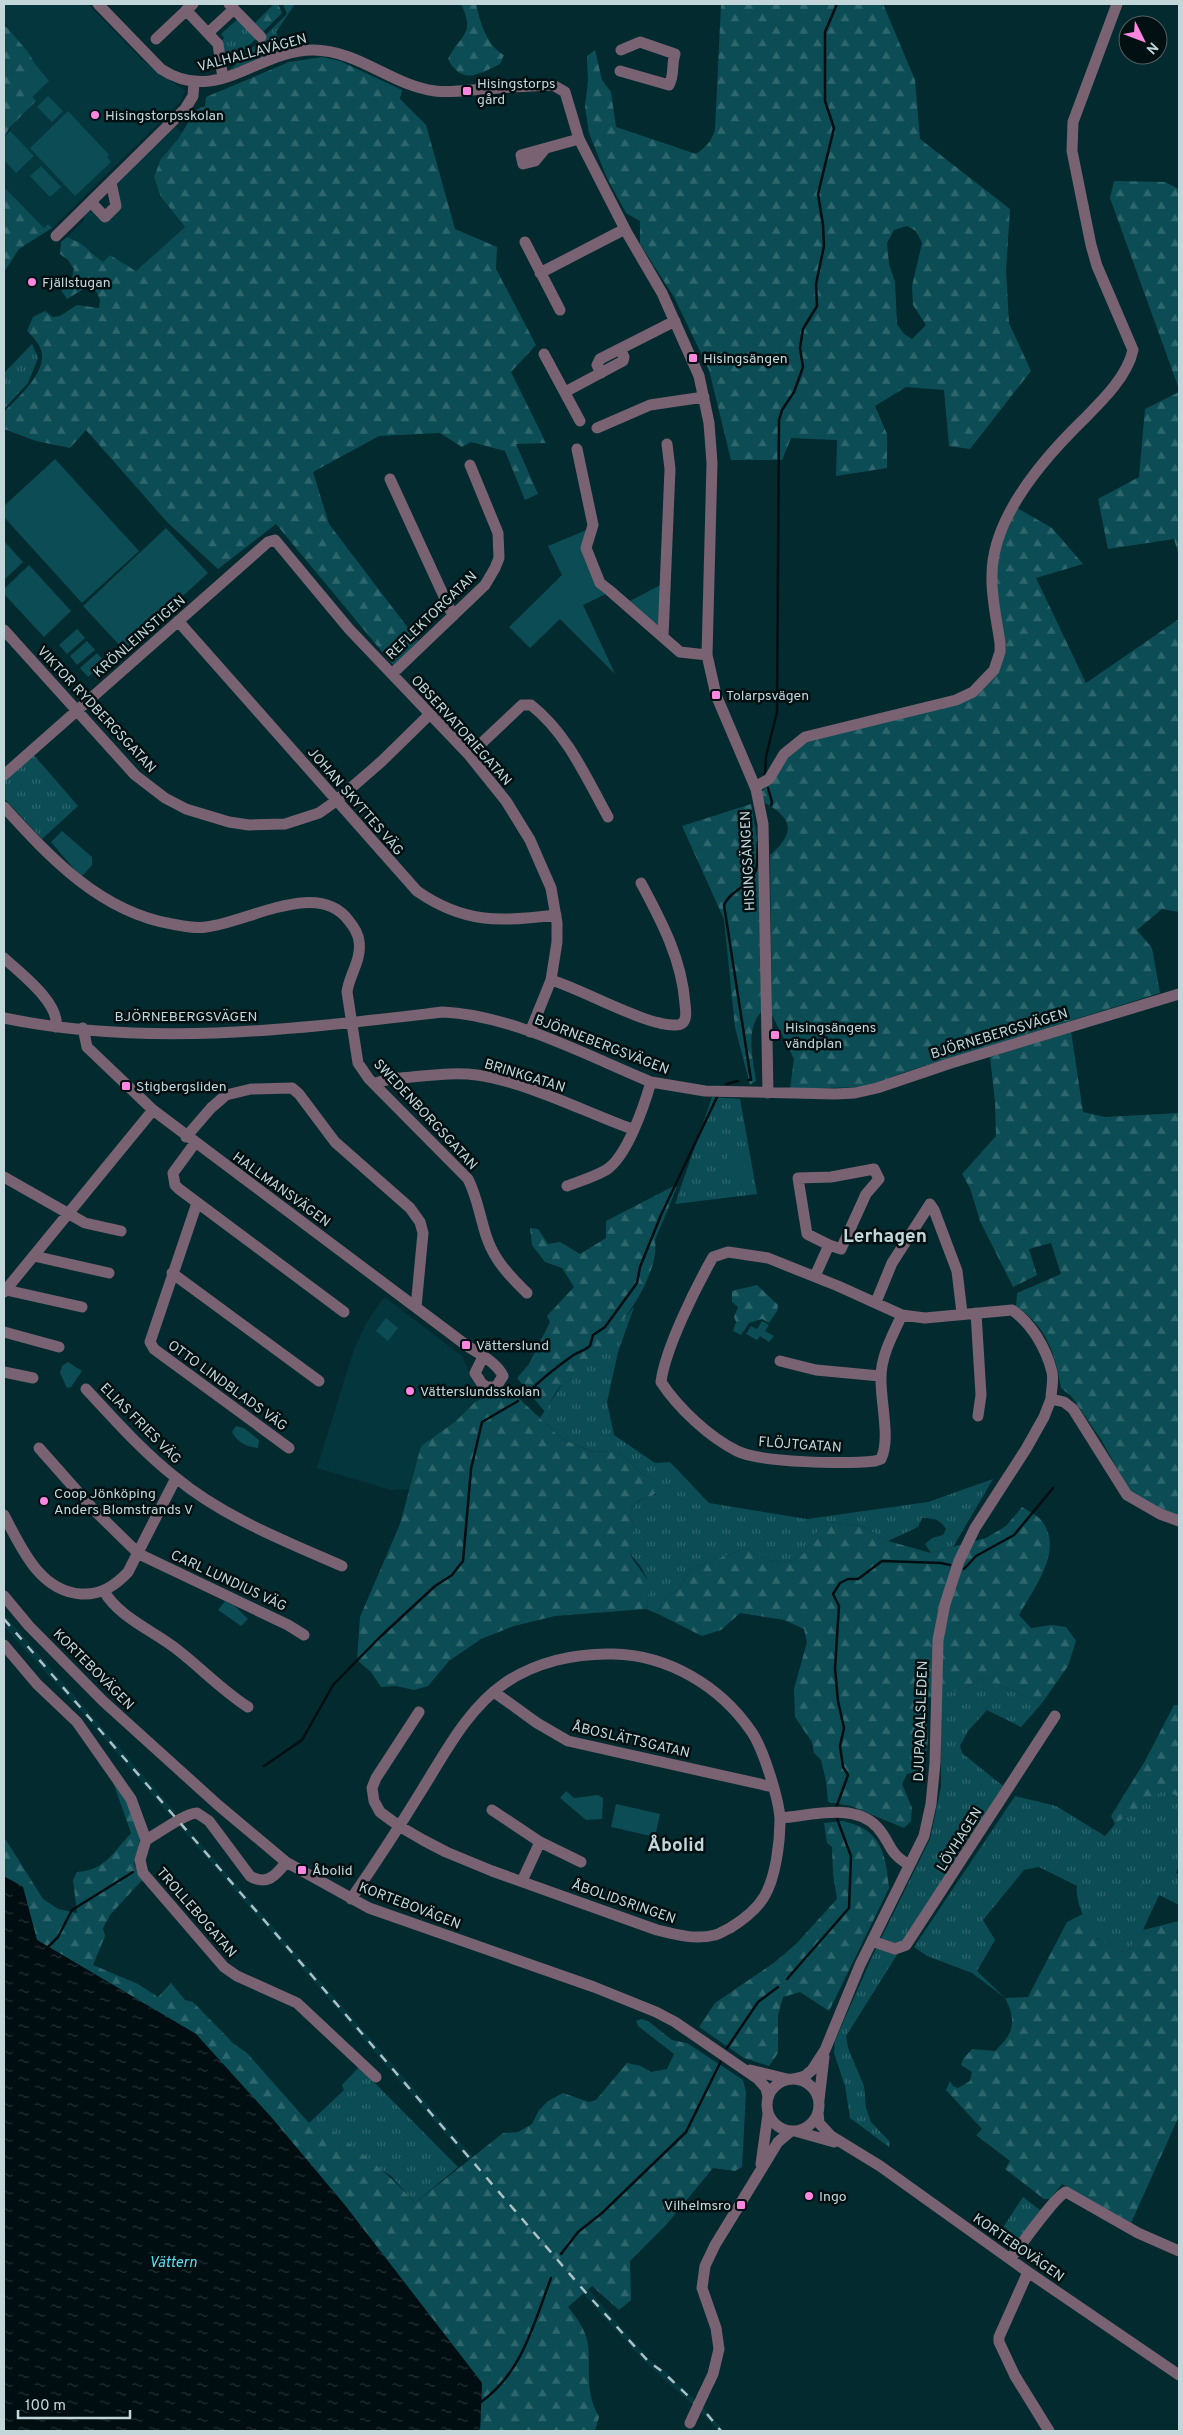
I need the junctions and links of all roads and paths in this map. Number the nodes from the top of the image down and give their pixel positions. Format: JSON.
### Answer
{"nodes":[{"id":1,"x":98,"y":4,"type":"edge"},
{"id":2,"x":1117,"y":4,"type":"edge"},
{"id":3,"x":231,"y":6,"type":"edge"},
{"id":4,"x":190,"y":7,"type":"edge"},
{"id":5,"x":208,"y":33,"type":"junction"},
{"id":6,"x":261,"y":37,"type":"dead end"},
{"id":7,"x":156,"y":39,"type":"dead end"},
{"id":8,"x":621,"y":50,"type":"dead end"},
{"id":9,"x":620,"y":71,"type":"dead end"},
{"id":10,"x":222,"y":72,"type":"dead end"},
{"id":11,"x":194,"y":83,"type":"junction"},
{"id":12,"x":557,"y":86,"type":"joint"},
{"id":13,"x":579,"y":139,"type":"junction"},
{"id":14,"x":545,"y":149,"type":"dead end"},
{"id":15,"x":111,"y":182,"type":"junction"},
{"id":16,"x":90,"y":202,"type":"junction"},
{"id":17,"x":625,"y":229,"type":"junction"},
{"id":18,"x":56,"y":236,"type":"dead end"},
{"id":19,"x":524,"y":242,"type":"dead end"},
{"id":20,"x":540,"y":273,"type":"junction"},
{"id":21,"x":560,"y":310,"type":"dead end"},
{"id":22,"x":675,"y":321,"type":"junction"},
{"id":23,"x":544,"y":354,"type":"dead end"},
{"id":24,"x":564,"y":392,"type":"junction"},
{"id":25,"x":704,"y":397,"type":"junction"},
{"id":26,"x":580,"y":421,"type":"dead end"},
{"id":27,"x":597,"y":428,"type":"dead end"},
{"id":28,"x":667,"y":444,"type":"dead end"},
{"id":29,"x":577,"y":449,"type":"dead end"},
{"id":30,"x":470,"y":465,"type":"dead end"},
{"id":31,"x":390,"y":479,"type":"dead end"},
{"id":32,"x":272,"y":540,"type":"joint"},
{"id":33,"x":453,"y":616,"type":"junction"},
{"id":34,"x":178,"y":621,"type":"junction"},
{"id":35,"x":4,"y":630,"type":"edge"},
{"id":36,"x":663,"y":637,"type":"junction"},
{"id":37,"x":707,"y":654,"type":"junction"},
{"id":38,"x":392,"y":674,"type":"junction"},
{"id":39,"x":76,"y":712,"type":"junction"},
{"id":40,"x":430,"y":714,"type":"junction"},
{"id":41,"x":469,"y":755,"type":"junction"},
{"id":42,"x":4,"y":776,"type":"edge"},
{"id":43,"x":755,"y":787,"type":"junction"},
{"id":44,"x":336,"y":801,"type":"junction"},
{"id":45,"x":4,"y":807,"type":"edge"},
{"id":46,"x":608,"y":817,"type":"dead end"},
{"id":47,"x":641,"y":883,"type":"dead end"},
{"id":48,"x":556,"y":915,"type":"junction"},
{"id":49,"x":4,"y":958,"type":"edge"},
{"id":50,"x":551,"y":980,"type":"junction"},
{"id":51,"x":1179,"y":994,"type":"edge"},
{"id":52,"x":4,"y":1018,"type":"edge"},
{"id":53,"x":352,"y":1024,"type":"junction"},
{"id":54,"x":56,"y":1027,"type":"junction"},
{"id":55,"x":84,"y":1028,"type":"junction"},
{"id":56,"x":530,"y":1032,"type":"junction"},
{"id":57,"x":651,"y":1082,"type":"junction"},
{"id":58,"x":375,"y":1084,"type":"junction"},
{"id":59,"x":768,"y":1093,"type":"junction"},
{"id":60,"x":153,"y":1110,"type":"junction"},
{"id":61,"x":632,"y":1130,"type":"junction"},
{"id":62,"x":190,"y":1140,"type":"junction"},
{"id":63,"x":4,"y":1177,"type":"edge"},
{"id":64,"x":567,"y":1186,"type":"dead end"},
{"id":65,"x":197,"y":1203,"type":"junction"},
{"id":66,"x":68,"y":1214,"type":"junction"},
{"id":67,"x":121,"y":1231,"type":"dead end"},
{"id":68,"x":829,"y":1245,"type":"junction"},
{"id":69,"x":34,"y":1256,"type":"junction"},
{"id":70,"x":109,"y":1273,"type":"dead end"},
{"id":71,"x":172,"y":1273,"type":"junction"},
{"id":72,"x":815,"y":1276,"type":"junction"},
{"id":73,"x":6,"y":1287,"type":"edge"},
{"id":74,"x":527,"y":1293,"type":"dead end"},
{"id":75,"x":876,"y":1302,"type":"junction"},
{"id":76,"x":416,"y":1307,"type":"junction"},
{"id":77,"x":82,"y":1308,"type":"dead end"},
{"id":78,"x":344,"y":1312,"type":"dead end"},
{"id":79,"x":962,"y":1313,"type":"junction"},
{"id":80,"x":976,"y":1313,"type":"junction"},
{"id":81,"x":902,"y":1315,"type":"junction"},
{"id":82,"x":4,"y":1332,"type":"edge"},
{"id":83,"x":59,"y":1347,"type":"dead end"},
{"id":84,"x":483,"y":1357,"type":"dead end"},
{"id":85,"x":780,"y":1361,"type":"dead end"},
{"id":86,"x":4,"y":1372,"type":"edge"},
{"id":87,"x":880,"y":1376,"type":"junction"},
{"id":88,"x":33,"y":1378,"type":"dead end"},
{"id":89,"x":318,"y":1381,"type":"dead end"},
{"id":90,"x":86,"y":1389,"type":"dead end"},
{"id":91,"x":1051,"y":1399,"type":"junction"},
{"id":92,"x":978,"y":1416,"type":"dead end"},
{"id":93,"x":39,"y":1448,"type":"dead end"},
{"id":94,"x":289,"y":1448,"type":"dead end"},
{"id":95,"x":176,"y":1478,"type":"junction"},
{"id":96,"x":4,"y":1515,"type":"edge"},
{"id":97,"x":1179,"y":1521,"type":"edge"},
{"id":98,"x":138,"y":1554,"type":"junction"},
{"id":99,"x":342,"y":1566,"type":"dead end"},
{"id":100,"x":104,"y":1591,"type":"junction"},
{"id":101,"x":4,"y":1596,"type":"edge"},
{"id":102,"x":304,"y":1635,"type":"dead end"},
{"id":103,"x":4,"y":1645,"type":"edge"},
{"id":104,"x":494,"y":1692,"type":"junction"},
{"id":105,"x":248,"y":1707,"type":"dead end"},
{"id":106,"x":420,"y":1712,"type":"dead end"},
{"id":107,"x":1055,"y":1716,"type":"dead end"},
{"id":108,"x":773,"y":1787,"type":"junction"},
{"id":109,"x":492,"y":1810,"type":"dead end"},
{"id":110,"x":780,"y":1818,"type":"junction"},
{"id":111,"x":399,"y":1826,"type":"junction"},
{"id":112,"x":146,"y":1840,"type":"junction"},
{"id":113,"x":540,"y":1842,"type":"junction"},
{"id":114,"x":286,"y":1862,"type":"junction"},
{"id":115,"x":581,"y":1862,"type":"dead end"},
{"id":116,"x":909,"y":1865,"type":"junction"},
{"id":117,"x":522,"y":1882,"type":"junction"},
{"id":118,"x":351,"y":1898,"type":"junction"},
{"id":119,"x":872,"y":1941,"type":"junction"},
{"id":120,"x":825,"y":2050,"type":"junction"},
{"id":121,"x":743,"y":2068,"type":"junction"},
{"id":122,"x":376,"y":2077,"type":"dead end"},
{"id":123,"x":791,"y":2079,"type":"junction"},
{"id":124,"x":768,"y":2097,"type":"junction"},
{"id":125,"x":818,"y":2107,"type":"junction"},
{"id":126,"x":768,"y":2114,"type":"junction"},
{"id":127,"x":793,"y":2131,"type":"junction"},
{"id":128,"x":842,"y":2144,"type":"junction"},
{"id":129,"x":756,"y":2181,"type":"junction"},
{"id":130,"x":1179,"y":2251,"type":"edge"},
{"id":131,"x":1010,"y":2259,"type":"junction"},
{"id":132,"x":1028,"y":2272,"type":"junction"},
{"id":133,"x":1179,"y":2375,"type":"edge"},
{"id":134,"x":688,"y":2427,"type":"edge"},
{"id":135,"x":1050,"y":2431,"type":"edge"}],
"edges":[{"from":1,"to":11,"type":"street","name":"VALHALLAVÄGEN"},
{"from":2,"to":43,"type":"street"},
{"from":3,"to":5,"type":"street"},
{"from":3,"to":6,"type":"street"},
{"from":4,"to":5,"type":"street"},
{"from":4,"to":7,"type":"street"},
{"from":5,"to":10,"type":"street"},
{"from":8,"to":9,"type":"street"},
{"from":11,"to":12,"type":"street","name":"VALHALLAVÄGEN"},
{"from":11,"to":15,"type":"street"},
{"from":12,"to":13,"type":"street","name":"HISINGSÄNGEN"},
{"from":13,"to":14,"type":"street"},
{"from":13,"to":17,"type":"street","name":"HISINGSÄNGEN"},
{"from":15,"to":16,"type":"street"},
{"from":15,"to":16,"type":"street"},
{"from":16,"to":18,"type":"street"},
{"from":17,"to":20,"type":"street"},
{"from":17,"to":22,"type":"street","name":"HISINGSÄNGEN"},
{"from":19,"to":20,"type":"street"},
{"from":20,"to":21,"type":"street"},
{"from":22,"to":24,"type":"street"},
{"from":22,"to":25,"type":"street","name":"HISINGSÄNGEN"},
{"from":23,"to":24,"type":"street"},
{"from":24,"to":26,"type":"street"},
{"from":25,"to":27,"type":"street"},
{"from":25,"to":37,"type":"street","name":"HISINGSÄNGEN"},
{"from":28,"to":36,"type":"street"},
{"from":29,"to":36,"type":"street"},
{"from":30,"to":33,"type":"street","name":"REFLEKTORGATAN"},
{"from":31,"to":33,"type":"street"},
{"from":32,"to":34,"type":"street","name":"KRÖNLEINSTIGEN"},
{"from":32,"to":38,"type":"street","name":"OBSERVATORIEGATAN"},
{"from":33,"to":38,"type":"street","name":"REFLEKTORGATAN"},
{"from":34,"to":39,"type":"street","name":"KRÖNLEINSTIGEN"},
{"from":34,"to":44,"type":"street","name":"JOHAN SKYTTES VÄG"},
{"from":35,"to":39,"type":"street","name":"VIKTOR RYDBERGSGATAN"},
{"from":36,"to":37,"type":"street"},
{"from":37,"to":43,"type":"street","name":"HISINGSÄNGEN"},
{"from":38,"to":40,"type":"street","name":"OBSERVATORIEGATAN"},
{"from":39,"to":42,"type":"street","name":"KRÖNLEINSTIGEN"},
{"from":39,"to":44,"type":"street","name":"VIKTOR RYDBERGSGATAN"},
{"from":40,"to":41,"type":"street","name":"OBSERVATORIEGATAN"},
{"from":40,"to":44,"type":"street","name":"VIKTOR RYDBERGSGATAN"},
{"from":41,"to":46,"type":"street"},
{"from":41,"to":48,"type":"street","name":"OBSERVATORIEGATAN"},
{"from":43,"to":59,"type":"street","name":"HISINGSÄNGEN"},
{"from":44,"to":48,"type":"street","name":"JOHAN SKYTTES VÄG"},
{"from":45,"to":53,"type":"street","name":"SWEDENBORGSGATAN"},
{"from":47,"to":50,"type":"street"},
{"from":48,"to":50,"type":"street","name":"OBSERVATORIEGATAN"},
{"from":49,"to":54,"type":"street"},
{"from":50,"to":56,"type":"street","name":"OBSERVATORIEGATAN"},
{"from":51,"to":59,"type":"street","name":"BJÖRNEBERGSVÄGEN"},
{"from":52,"to":54,"type":"street","name":"BJÖRNEBERGSVÄGEN"},
{"from":53,"to":55,"type":"street","name":"BJÖRNEBERGSVÄGEN"},
{"from":53,"to":56,"type":"street","name":"BJÖRNEBERGSVÄGEN"},
{"from":53,"to":58,"type":"street","name":"SWEDENBORGSGATAN"},
{"from":54,"to":55,"type":"street","name":"BJÖRNEBERGSVÄGEN"},
{"from":55,"to":60,"type":"street","name":"HALLMANSVÄGEN"},
{"from":56,"to":57,"type":"street","name":"BJÖRNEBERGSVÄGEN"},
{"from":57,"to":59,"type":"street","name":"BJÖRNEBERGSVÄGEN"},
{"from":57,"to":61,"type":"street"},
{"from":58,"to":61,"type":"street","name":"BRINKGATAN"},
{"from":58,"to":74,"type":"street","name":"SWEDENBORGSGATAN"},
{"from":60,"to":62,"type":"street","name":"HALLMANSVÄGEN"},
{"from":60,"to":66,"type":"street"},
{"from":61,"to":64,"type":"street"},
{"from":62,"to":65,"type":"street"},
{"from":62,"to":76,"type":"street","name":"HALLMANSVÄGEN"},
{"from":62,"to":76,"type":"street"},
{"from":63,"to":66,"type":"street"},
{"from":65,"to":71,"type":"street","name":"OTTO LINDBLADS VÄG"},
{"from":65,"to":78,"type":"street"},
{"from":66,"to":67,"type":"street"},
{"from":66,"to":69,"type":"street"},
{"from":68,"to":68,"type":"street"},
{"from":68,"to":72,"type":"street"},
{"from":69,"to":70,"type":"street"},
{"from":69,"to":73,"type":"street"},
{"from":71,"to":89,"type":"street"},
{"from":71,"to":94,"type":"street","name":"OTTO LINDBLADS VÄG"},
{"from":72,"to":75,"type":"street"},
{"from":72,"to":87,"type":"street","name":"FLÖJTGATAN"},
{"from":73,"to":77,"type":"street"},
{"from":75,"to":79,"type":"street"},
{"from":75,"to":81,"type":"street"},
{"from":76,"to":84,"type":"street","name":"HALLMANSVÄGEN"},
{"from":79,"to":80,"type":"street"},
{"from":79,"to":81,"type":"street"},
{"from":80,"to":91,"type":"street"},
{"from":80,"to":92,"type":"street"},
{"from":81,"to":87,"type":"street","name":"FLÖJTGATAN"},
{"from":82,"to":83,"type":"street"},
{"from":85,"to":87,"type":"street"},
{"from":86,"to":88,"type":"street"},
{"from":90,"to":95,"type":"street","name":"ELIAS FRIES VÄG"},
{"from":91,"to":97,"type":"street"},
{"from":91,"to":116,"type":"street","name":"DJUPADALSLEDEN"},
{"from":93,"to":98,"type":"street","name":"CARL LUNDIUS VÄG"},
{"from":95,"to":98,"type":"street"},
{"from":95,"to":99,"type":"street","name":"ELIAS FRIES VÄG"},
{"from":96,"to":100,"type":"street"},
{"from":98,"to":100,"type":"street"},
{"from":98,"to":102,"type":"street","name":"CARL LUNDIUS VÄG"},
{"from":100,"to":105,"type":"street"},
{"from":101,"to":114,"type":"street","name":"KORTEBOVÄGEN"},
{"from":103,"to":112,"type":"street"},
{"from":104,"to":108,"type":"street","name":"ÅBOSLÄTTSGATAN"},
{"from":104,"to":108,"type":"street","name":"ÅBOLIDSRINGEN"},
{"from":104,"to":111,"type":"street","name":"ÅBOLIDSRINGEN"},
{"from":106,"to":111,"type":"street","name":"ÅBOLIDSRINGEN"},
{"from":107,"to":119,"type":"street","name":"LÖVHAGEN"},
{"from":108,"to":110,"type":"street","name":"ÅBOLIDSRINGEN"},
{"from":109,"to":113,"type":"street","name":"ÅBOLIDSRINGEN"},
{"from":110,"to":116,"type":"street"},
{"from":110,"to":117,"type":"street","name":"ÅBOLIDSRINGEN"},
{"from":111,"to":117,"type":"street","name":"ÅBOLIDSRINGEN"},
{"from":111,"to":118,"type":"street","name":"ÅBOLIDSRINGEN"},
{"from":112,"to":114,"type":"street"},
{"from":112,"to":122,"type":"street","name":"TROLLEBOGATAN"},
{"from":113,"to":115,"type":"street","name":"ÅBOLIDSRINGEN"},
{"from":113,"to":117,"type":"street"},
{"from":114,"to":118,"type":"street","name":"KORTEBOVÄGEN"},
{"from":116,"to":119,"type":"street","name":"DJUPADALSLEDEN"},
{"from":118,"to":121,"type":"street","name":"KORTEBOVÄGEN"},
{"from":119,"to":120,"type":"street","name":"DJUPADALSLEDEN"},
{"from":120,"to":123,"type":"street","name":"DJUPADALSLEDEN"},
{"from":120,"to":125,"type":"street","name":"DJUPADALSLEDEN"},
{"from":121,"to":123,"type":"street","name":"KORTEBOVÄGEN"},
{"from":121,"to":124,"type":"street","name":"KORTEBOVÄGEN"},
{"from":123,"to":124,"type":"street"},
{"from":123,"to":125,"type":"street"},
{"from":124,"to":126,"type":"street"},
{"from":125,"to":127,"type":"street"},
{"from":125,"to":128,"type":"street","name":"KORTEBOVÄGEN"},
{"from":126,"to":127,"type":"street"},
{"from":126,"to":129,"type":"street"},
{"from":127,"to":128,"type":"street","name":"KORTEBOVÄGEN"},
{"from":127,"to":129,"type":"street"},
{"from":128,"to":131,"type":"street","name":"KORTEBOVÄGEN"},
{"from":129,"to":134,"type":"street","bridge":true},
{"from":130,"to":131,"type":"street"},
{"from":131,"to":132,"type":"street","name":"KORTEBOVÄGEN"},
{"from":132,"to":133,"type":"street","name":"KORTEBOVÄGEN"},
{"from":132,"to":135,"type":"street"}]}
